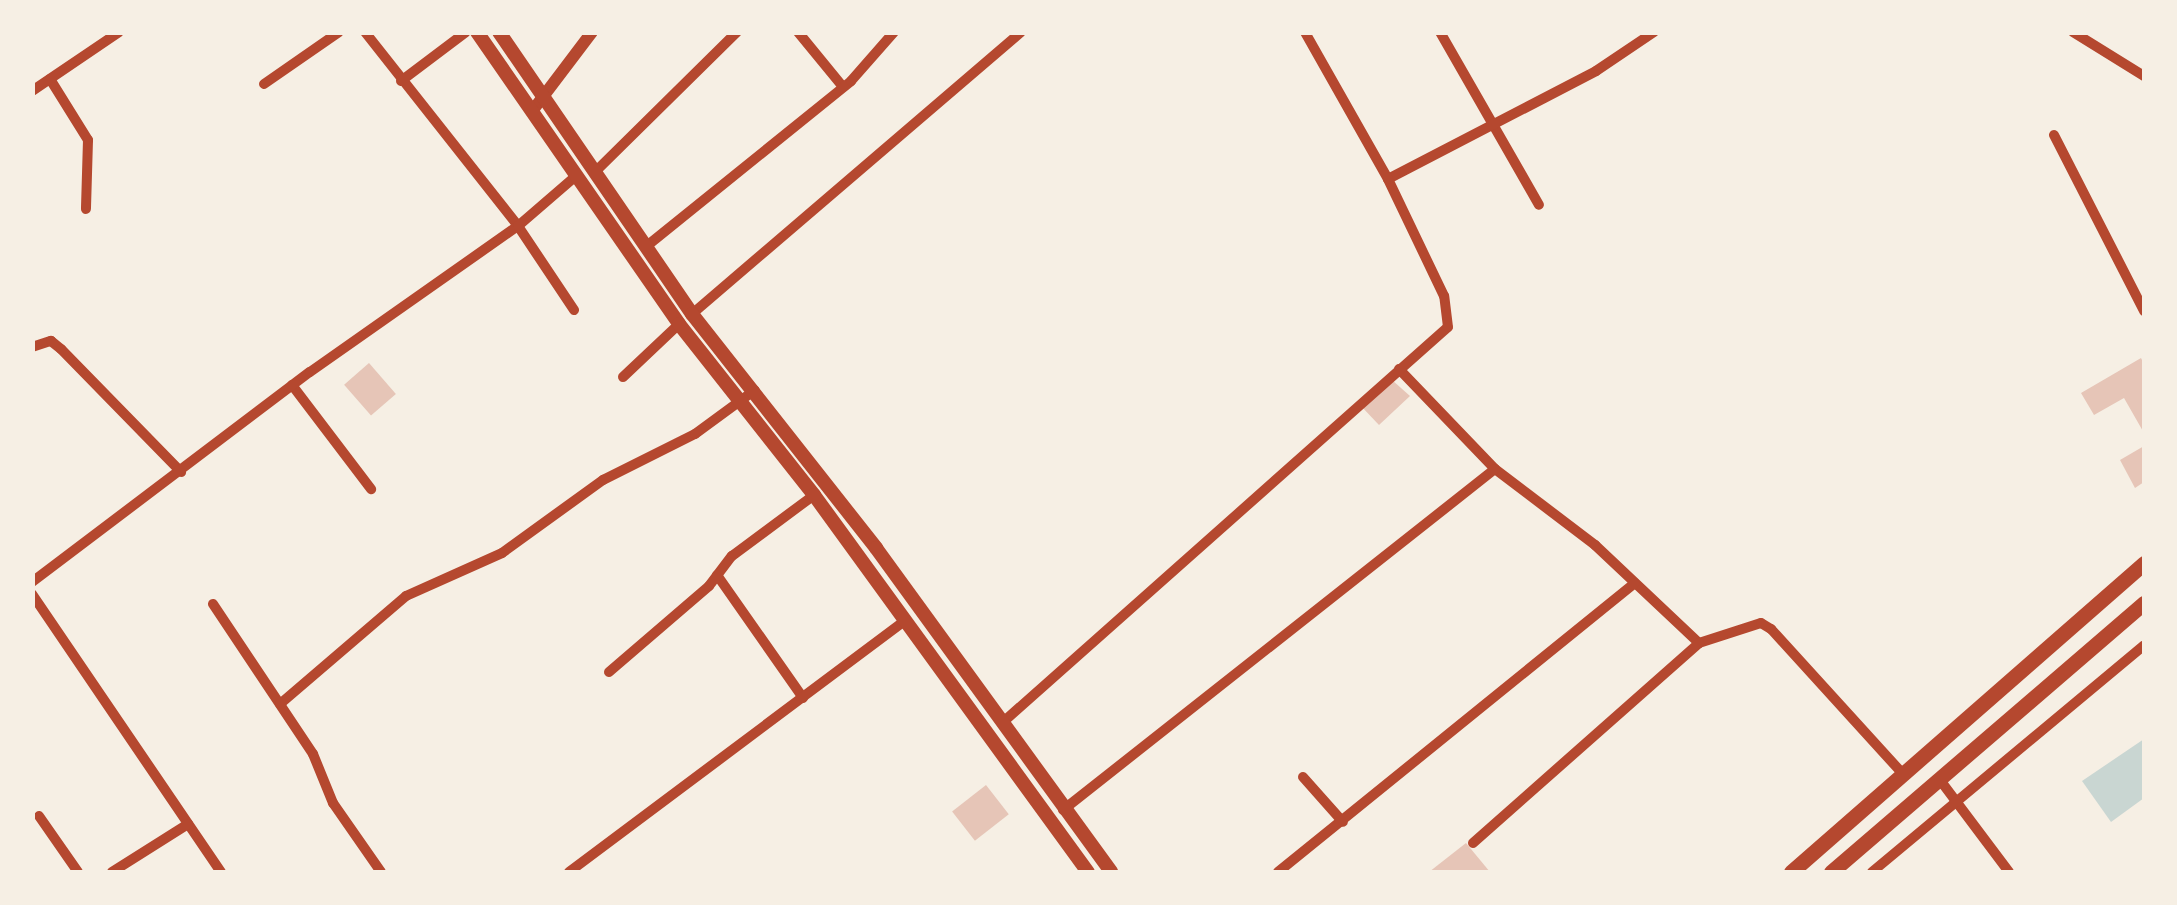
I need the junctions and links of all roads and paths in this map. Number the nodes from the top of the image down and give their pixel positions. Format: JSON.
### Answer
{"nodes":[{"id":1,"x":119,"y":32,"type":"edge"},
{"id":2,"x":339,"y":32,"type":"edge"},
{"id":3,"x":364,"y":32,"type":"edge"},
{"id":4,"x":466,"y":32,"type":"edge"},
{"id":5,"x":477,"y":32,"type":"edge"},
{"id":6,"x":500,"y":32,"type":"edge"},
{"id":7,"x":592,"y":32,"type":"edge"},
{"id":8,"x":738,"y":32,"type":"edge"},
{"id":9,"x":798,"y":32,"type":"edge"},
{"id":10,"x":894,"y":32,"type":"edge"},
{"id":11,"x":1021,"y":32,"type":"edge"},
{"id":12,"x":1304,"y":32,"type":"edge"},
{"id":13,"x":1440,"y":32,"type":"edge"},
{"id":14,"x":1654,"y":32,"type":"edge"},
{"id":15,"x":2073,"y":32,"type":"edge"},
{"id":16,"x":2144,"y":76,"type":"edge"},
{"id":17,"x":50,"y":79,"type":"junction"},
{"id":18,"x":401,"y":81,"type":"junction"},
{"id":19,"x":264,"y":84,"type":"dead end"},
{"id":20,"x":843,"y":88,"type":"junction"},
{"id":21,"x":32,"y":91,"type":"edge"},
{"id":22,"x":545,"y":95,"type":"junction"},
{"id":23,"x":533,"y":110,"type":"junction"},
{"id":24,"x":1490,"y":126,"type":"junction"},
{"id":25,"x":2054,"y":135,"type":"dead end"},
{"id":26,"x":597,"y":170,"type":"junction"},
{"id":27,"x":577,"y":175,"type":"junction"},
{"id":28,"x":1388,"y":179,"type":"junction"},
{"id":29,"x":1539,"y":206,"type":"dead end"},
{"id":30,"x":86,"y":209,"type":"dead end"},
{"id":31,"x":518,"y":226,"type":"junction"},
{"id":32,"x":648,"y":245,"type":"junction"},
{"id":33,"x":574,"y":310,"type":"dead end"},
{"id":34,"x":2144,"y":310,"type":"edge"},
{"id":35,"x":692,"y":314,"type":"junction"},
{"id":36,"x":679,"y":324,"type":"junction"},
{"id":37,"x":32,"y":347,"type":"edge"},
{"id":38,"x":1399,"y":368,"type":"junction"},
{"id":39,"x":623,"y":377,"type":"dead end"},
{"id":40,"x":292,"y":386,"type":"junction"},
{"id":41,"x":755,"y":390,"type":"junction"},
{"id":42,"x":741,"y":400,"type":"junction"},
{"id":43,"x":1495,"y":468,"type":"junction"},
{"id":44,"x":181,"y":472,"type":"junction"},
{"id":45,"x":371,"y":489,"type":"dead end"},
{"id":46,"x":814,"y":495,"type":"junction"},
{"id":47,"x":2144,"y":563,"type":"edge"},
{"id":48,"x":717,"y":575,"type":"junction"},
{"id":49,"x":32,"y":582,"type":"edge"},
{"id":50,"x":1635,"y":583,"type":"junction"},
{"id":51,"x":32,"y":594,"type":"edge"},
{"id":52,"x":2144,"y":602,"type":"edge"},
{"id":53,"x":212,"y":604,"type":"dead end"},
{"id":54,"x":906,"y":620,"type":"junction"},
{"id":55,"x":1699,"y":643,"type":"junction"},
{"id":56,"x":2144,"y":645,"type":"edge"},
{"id":57,"x":952,"y":653,"type":"junction"},
{"id":58,"x":937,"y":664,"type":"junction"},
{"id":59,"x":610,"y":672,"type":"dead end"},
{"id":60,"x":803,"y":698,"type":"junction"},
{"id":61,"x":280,"y":704,"type":"junction"},
{"id":62,"x":1002,"y":722,"type":"junction"},
{"id":63,"x":1902,"y":774,"type":"junction"},
{"id":64,"x":1303,"y":777,"type":"dead end"},
{"id":65,"x":1940,"y":780,"type":"junction"},
{"id":66,"x":1955,"y":801,"type":"junction"},
{"id":67,"x":1064,"y":810,"type":"junction"},
{"id":68,"x":40,"y":816,"type":"dead end"},
{"id":69,"x":1342,"y":822,"type":"junction"},
{"id":70,"x":188,"y":824,"type":"junction"},
{"id":71,"x":1472,"y":843,"type":"dead end"},
{"id":72,"x":78,"y":872,"type":"edge"},
{"id":73,"x":112,"y":872,"type":"edge"},
{"id":74,"x":221,"y":872,"type":"edge"},
{"id":75,"x":381,"y":872,"type":"edge"},
{"id":76,"x":568,"y":872,"type":"edge"},
{"id":77,"x":1088,"y":872,"type":"edge"},
{"id":78,"x":1111,"y":872,"type":"edge"},
{"id":79,"x":1278,"y":872,"type":"edge"},
{"id":80,"x":1791,"y":872,"type":"edge"},
{"id":81,"x":1831,"y":872,"type":"edge"},
{"id":82,"x":1872,"y":872,"type":"edge"},
{"id":83,"x":2008,"y":872,"type":"edge"}],
"edges":[{"from":1,"to":17,"type":"street"},
{"from":2,"to":19,"type":"street"},
{"from":3,"to":18,"type":"street"},
{"from":4,"to":18,"type":"street"},
{"from":5,"to":23,"type":"main road"},
{"from":6,"to":22,"type":"main road"},
{"from":7,"to":22,"type":"street"},
{"from":8,"to":26,"type":"street"},
{"from":9,"to":20,"type":"street"},
{"from":10,"to":20,"type":"street"},
{"from":11,"to":35,"type":"street"},
{"from":12,"to":28,"type":"street"},
{"from":13,"to":24,"type":"street"},
{"from":14,"to":24,"type":"street"},
{"from":15,"to":16,"type":"street"},
{"from":17,"to":21,"type":"street"},
{"from":17,"to":30,"type":"street"},
{"from":18,"to":31,"type":"street"},
{"from":20,"to":32,"type":"street"},
{"from":22,"to":23,"type":"street"},
{"from":22,"to":26,"type":"main road"},
{"from":23,"to":27,"type":"main road"},
{"from":24,"to":28,"type":"street"},
{"from":24,"to":29,"type":"street"},
{"from":25,"to":34,"type":"street"},
{"from":26,"to":32,"type":"main road"},
{"from":27,"to":31,"type":"street"},
{"from":27,"to":36,"type":"main road"},
{"from":28,"to":38,"type":"street"},
{"from":31,"to":33,"type":"street"},
{"from":31,"to":40,"type":"street"},
{"from":32,"to":35,"type":"main road"},
{"from":35,"to":41,"type":"main road"},
{"from":36,"to":39,"type":"street"},
{"from":36,"to":42,"type":"main road"},
{"from":37,"to":44,"type":"street"},
{"from":38,"to":43,"type":"street"},
{"from":38,"to":62,"type":"street"},
{"from":40,"to":44,"type":"street"},
{"from":40,"to":45,"type":"street"},
{"from":41,"to":42,"type":"street"},
{"from":41,"to":57,"type":"main road"},
{"from":42,"to":46,"type":"main road"},
{"from":42,"to":61,"type":"street"},
{"from":43,"to":50,"type":"street"},
{"from":43,"to":67,"type":"street"},
{"from":44,"to":49,"type":"street"},
{"from":46,"to":48,"type":"street"},
{"from":46,"to":54,"type":"main road"},
{"from":47,"to":63,"type":"highway"},
{"from":48,"to":59,"type":"street"},
{"from":48,"to":60,"type":"street"},
{"from":50,"to":55,"type":"street"},
{"from":50,"to":69,"type":"street"},
{"from":51,"to":70,"type":"street"},
{"from":52,"to":65,"type":"highway"},
{"from":53,"to":61,"type":"street"},
{"from":54,"to":58,"type":"main road"},
{"from":54,"to":60,"type":"street"},
{"from":55,"to":63,"type":"street"},
{"from":55,"to":71,"type":"street"},
{"from":56,"to":66,"type":"street"},
{"from":57,"to":58,"type":"main road"},
{"from":57,"to":62,"type":"main road"},
{"from":58,"to":77,"type":"main road"},
{"from":60,"to":76,"type":"street"},
{"from":61,"to":75,"type":"street"},
{"from":62,"to":67,"type":"main road"},
{"from":63,"to":80,"type":"highway"},
{"from":64,"to":69,"type":"street"},
{"from":65,"to":66,"type":"street"},
{"from":65,"to":81,"type":"highway"},
{"from":66,"to":82,"type":"street"},
{"from":66,"to":83,"type":"street"},
{"from":67,"to":78,"type":"main road"},
{"from":68,"to":72,"type":"street"},
{"from":69,"to":79,"type":"street"},
{"from":70,"to":73,"type":"street"},
{"from":70,"to":74,"type":"street"}]}
